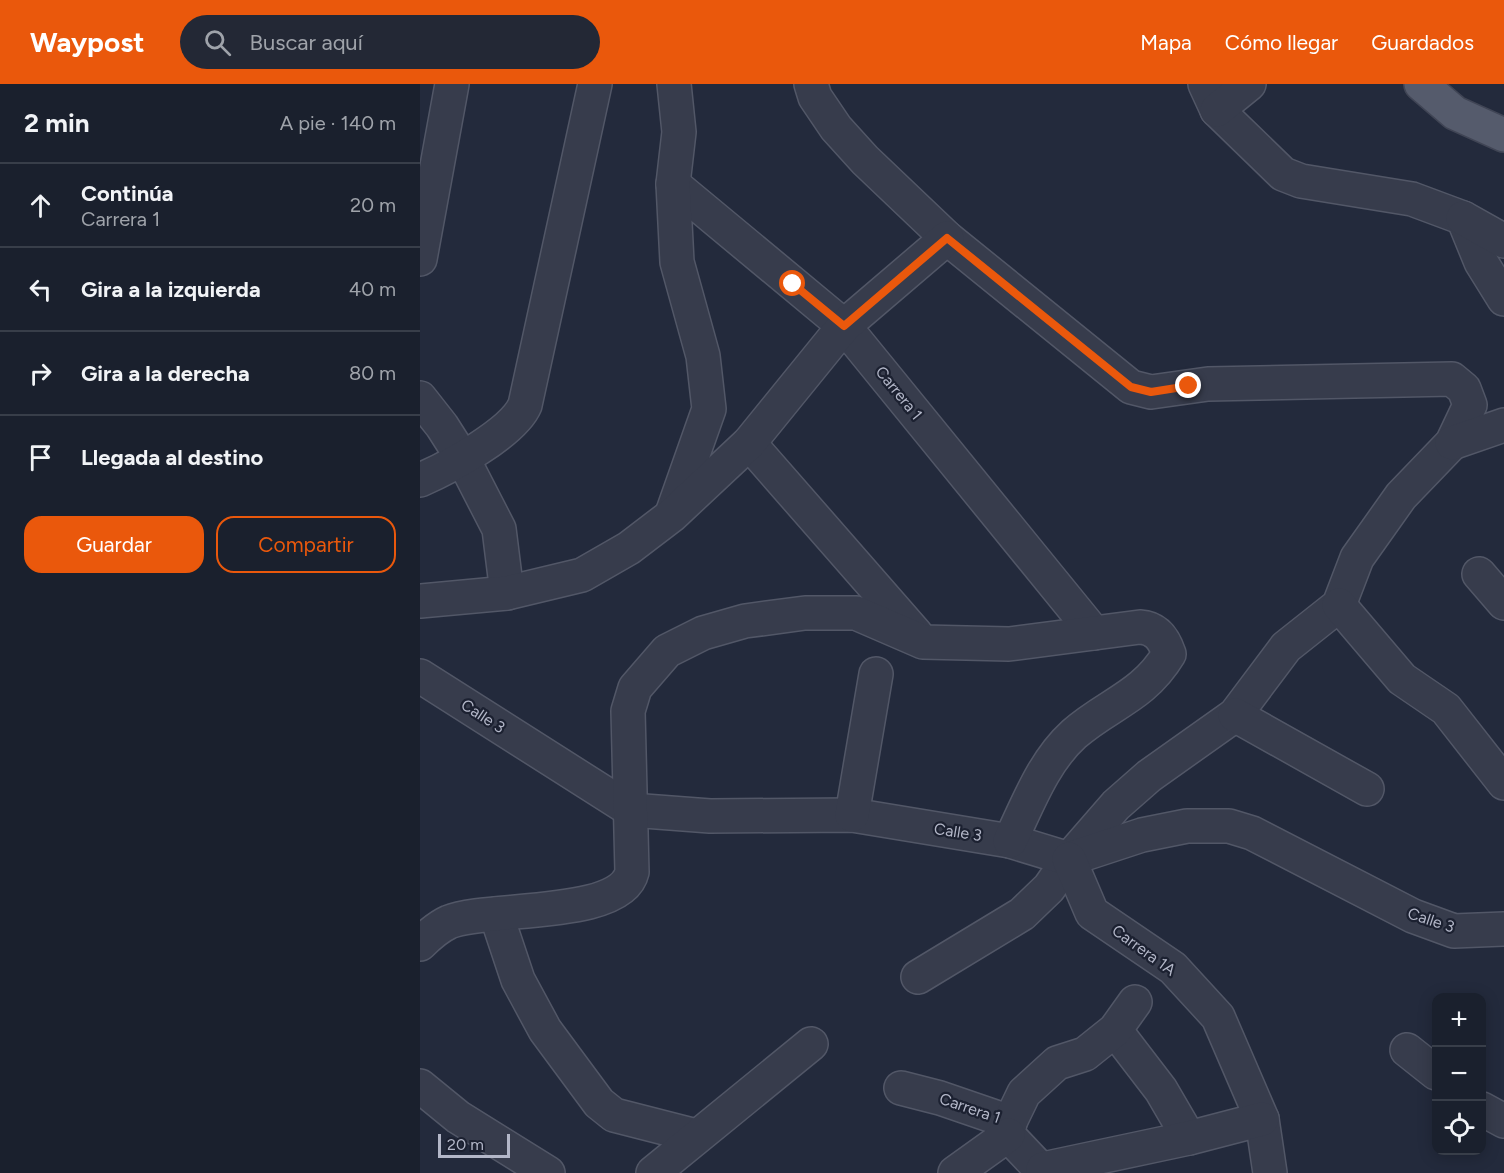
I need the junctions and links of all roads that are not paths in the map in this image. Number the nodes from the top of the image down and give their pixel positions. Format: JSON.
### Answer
{"nodes":[{"id":1,"x":452,"y":84,"type":"edge"},
{"id":2,"x":595,"y":84,"type":"edge"},
{"id":3,"x":674,"y":84,"type":"edge"},
{"id":4,"x":811,"y":84,"type":"edge"},
{"id":5,"x":1249,"y":84,"type":"edge"},
{"id":6,"x":1421,"y":84,"type":"edge"},
{"id":7,"x":1211,"y":97,"type":"edge"},
{"id":8,"x":1504,"y":135,"type":"edge"},
{"id":9,"x":674,"y":184,"type":"junction"},
{"id":10,"x":1463,"y":218,"type":"junction"},
{"id":11,"x":947,"y":238,"type":"junction"},
{"id":12,"x":1504,"y":241,"type":"edge"},
{"id":13,"x":420,"y":259,"type":"edge"},
{"id":14,"x":1504,"y":299,"type":"edge"},
{"id":15,"x":844,"y":326,"type":"junction"},
{"id":16,"x":420,"y":398,"type":"edge"},
{"id":17,"x":1504,"y":425,"type":"edge"},
{"id":18,"x":749,"y":443,"type":"junction"},
{"id":19,"x":1452,"y":443,"type":"junction"},
{"id":20,"x":463,"y":459,"type":"junction"},
{"id":21,"x":420,"y":480,"type":"edge"},
{"id":22,"x":671,"y":516,"type":"junction"},
{"id":23,"x":1479,"y":574,"type":"dead end"},
{"id":24,"x":507,"y":593,"type":"junction"},
{"id":25,"x":420,"y":602,"type":"edge"},
{"id":26,"x":1504,"y":603,"type":"edge"},
{"id":27,"x":1339,"y":605,"type":"junction"},
{"id":28,"x":1094,"y":633,"type":"junction"},
{"id":29,"x":923,"y":642,"type":"junction"},
{"id":30,"x":876,"y":674,"type":"dead end"},
{"id":31,"x":420,"y":676,"type":"edge"},
{"id":32,"x":1235,"y":715,"type":"junction"},
{"id":33,"x":1504,"y":783,"type":"edge"},
{"id":34,"x":1367,"y":789,"type":"dead end"},
{"id":35,"x":631,"y":810,"type":"junction"},
{"id":36,"x":852,"y":815,"type":"junction"},
{"id":37,"x":1010,"y":841,"type":"junction"},
{"id":38,"x":1069,"y":859,"type":"junction"},
{"id":39,"x":496,"y":914,"type":"junction"},
{"id":40,"x":1504,"y":929,"type":"edge"},
{"id":41,"x":420,"y":944,"type":"edge"},
{"id":42,"x":918,"y":977,"type":"dead end"},
{"id":43,"x":1135,"y":1002,"type":"dead end"},
{"id":44,"x":1115,"y":1030,"type":"junction"},
{"id":45,"x":811,"y":1044,"type":"dead end"},
{"id":46,"x":1407,"y":1050,"type":"dead end"},
{"id":47,"x":1432,"y":1069,"type":"edge"},
{"id":48,"x":422,"y":1081,"type":"edge"},
{"id":49,"x":901,"y":1088,"type":"dead end"},
{"id":50,"x":1486,"y":1111,"type":"edge"},
{"id":51,"x":1262,"y":1119,"type":"junction"},
{"id":52,"x":1504,"y":1121,"type":"edge"},
{"id":53,"x":1009,"y":1128,"type":"junction"},
{"id":54,"x":696,"y":1136,"type":"junction"},
{"id":55,"x":1189,"y":1138,"type":"junction"},
{"id":56,"x":1044,"y":1171,"type":"edge"},
{"id":57,"x":548,"y":1173,"type":"edge"},
{"id":58,"x":653,"y":1173,"type":"edge"},
{"id":59,"x":955,"y":1173,"type":"edge"},
{"id":60,"x":1270,"y":1173,"type":"edge"}],
"edges":[{"from":1,"to":13,"type":"street"},
{"from":2,"to":20,"type":"street"},
{"from":3,"to":9,"type":"street"},
{"from":4,"to":11,"type":"street"},
{"from":5,"to":7,"type":"street"},
{"from":6,"to":8,"type":"main road"},
{"from":7,"to":10,"type":"street"},
{"from":9,"to":15,"type":"street","name":"Carrera 1"},
{"from":9,"to":22,"type":"street"},
{"from":10,"to":12,"type":"street"},
{"from":10,"to":14,"type":"street"},
{"from":11,"to":15,"type":"street"},
{"from":11,"to":19,"type":"street"},
{"from":15,"to":18,"type":"street"},
{"from":15,"to":28,"type":"street","name":"Carrera 1"},
{"from":16,"to":20,"type":"street"},
{"from":17,"to":19,"type":"street"},
{"from":18,"to":22,"type":"street"},
{"from":18,"to":29,"type":"street"},
{"from":19,"to":27,"type":"street"},
{"from":20,"to":21,"type":"street"},
{"from":20,"to":24,"type":"street"},
{"from":22,"to":24,"type":"street"},
{"from":23,"to":26,"type":"street"},
{"from":24,"to":25,"type":"street"},
{"from":27,"to":32,"type":"street"},
{"from":27,"to":33,"type":"street"},
{"from":28,"to":29,"type":"street"},
{"from":28,"to":37,"type":"street"},
{"from":29,"to":35,"type":"street"},
{"from":30,"to":36,"type":"street"},
{"from":31,"to":35,"type":"street","name":"Calle 3"},
{"from":32,"to":34,"type":"street"},
{"from":32,"to":38,"type":"street"},
{"from":35,"to":36,"type":"street","name":"Calle 3"},
{"from":35,"to":39,"type":"street"},
{"from":36,"to":37,"type":"street","name":"Calle 3"},
{"from":37,"to":38,"type":"street","name":"Calle 3"},
{"from":38,"to":40,"type":"street","name":"Calle 3"},
{"from":38,"to":42,"type":"street"},
{"from":38,"to":51,"type":"street","name":"Carrera 1A"},
{"from":39,"to":41,"type":"street"},
{"from":39,"to":54,"type":"street"},
{"from":43,"to":44,"type":"street"},
{"from":44,"to":53,"type":"street"},
{"from":44,"to":55,"type":"street"},
{"from":45,"to":54,"type":"street"},
{"from":46,"to":47,"type":"street"},
{"from":48,"to":57,"type":"street"},
{"from":49,"to":53,"type":"street","name":"Carrera 1"},
{"from":50,"to":52,"type":"street"},
{"from":51,"to":55,"type":"street"},
{"from":51,"to":60,"type":"street","name":"Carrera 1A"},
{"from":53,"to":56,"type":"street","name":"Carrera 1"},
{"from":53,"to":59,"type":"street"},
{"from":54,"to":58,"type":"street"},
{"from":55,"to":56,"type":"street"}]}
